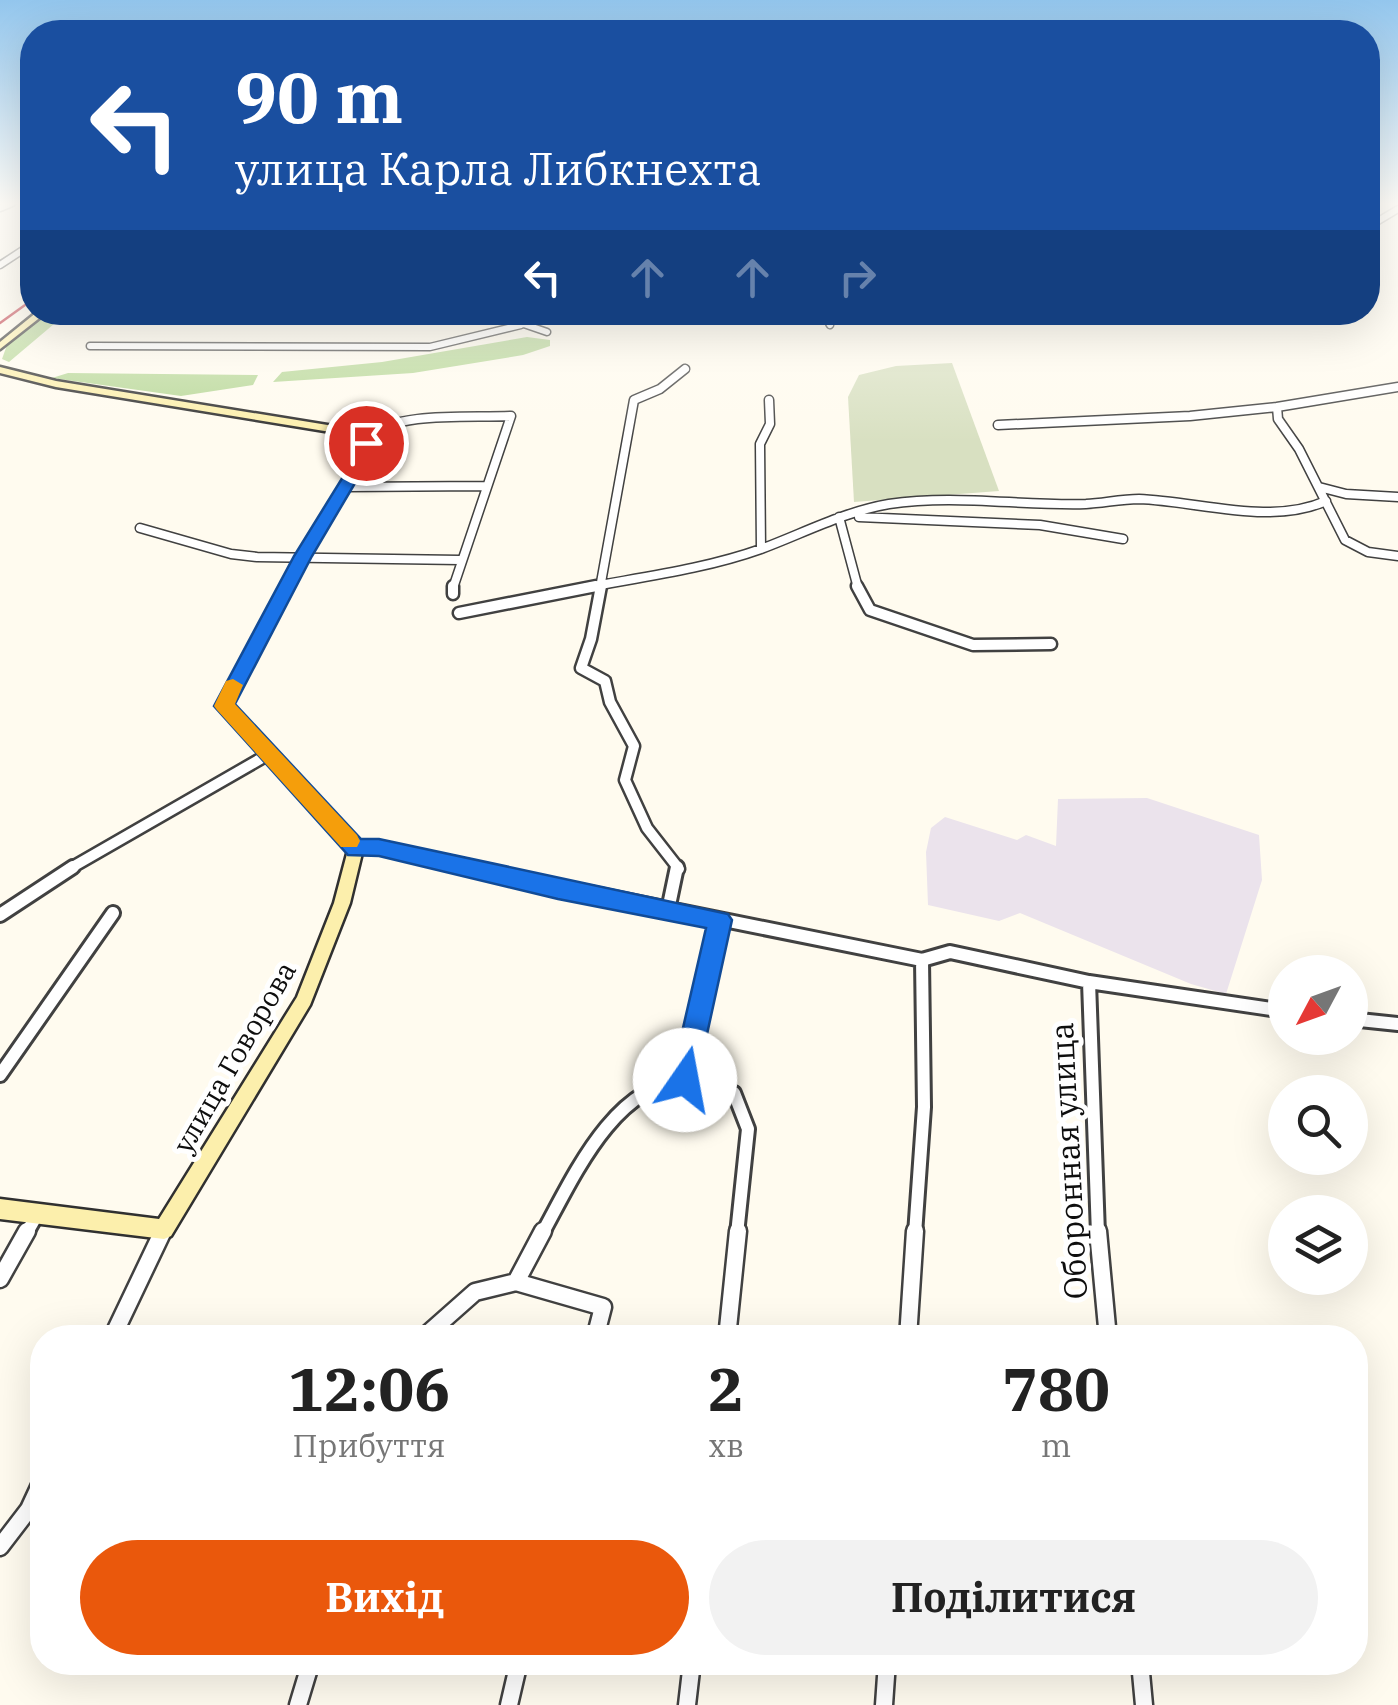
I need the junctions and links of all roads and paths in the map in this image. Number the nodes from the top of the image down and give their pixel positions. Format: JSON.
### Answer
{"nodes":[{"id":1,"x":27,"y":325,"type":"edge"},
{"id":2,"x":521,"y":325,"type":"joint"},
{"id":3,"x":547,"y":332,"type":"dead end"},
{"id":4,"x":0,"y":346,"type":"edge"},
{"id":5,"x":90,"y":346,"type":"dead end"},
{"id":6,"x":685,"y":369,"type":"dead end"},
{"id":7,"x":0,"y":370,"type":"edge"},
{"id":8,"x":1398,"y":387,"type":"edge"},
{"id":9,"x":769,"y":400,"type":"dead end"},
{"id":10,"x":1277,"y":407,"type":"junction"},
{"id":11,"x":998,"y":426,"type":"dead end"},
{"id":12,"x":362,"y":437,"type":"junction"},
{"id":13,"x":485,"y":486,"type":"junction"},
{"id":14,"x":345,"y":487,"type":"junction"},
{"id":15,"x":1319,"y":487,"type":"junction"},
{"id":16,"x":1398,"y":497,"type":"edge"},
{"id":17,"x":1326,"y":500,"type":"junction"},
{"id":18,"x":841,"y":517,"type":"junction"},
{"id":19,"x":140,"y":528,"type":"dead end"},
{"id":20,"x":1124,"y":538,"type":"dead end"},
{"id":21,"x":761,"y":549,"type":"junction"},
{"id":22,"x":303,"y":556,"type":"junction"},
{"id":23,"x":1398,"y":556,"type":"edge"},
{"id":24,"x":460,"y":560,"type":"junction"},
{"id":25,"x":601,"y":585,"type":"junction"},
{"id":26,"x":453,"y":594,"type":"dead end"},
{"id":27,"x":459,"y":613,"type":"dead end"},
{"id":28,"x":1051,"y":644,"type":"dead end"},
{"id":29,"x":270,"y":754,"type":"junction"},
{"id":30,"x":356,"y":848,"type":"junction"},
{"id":31,"x":668,"y":910,"type":"junction"},
{"id":32,"x":113,"y":913,"type":"dead end"},
{"id":33,"x":0,"y":915,"type":"edge"},
{"id":34,"x":720,"y":920,"type":"junction"},
{"id":35,"x":922,"y":960,"type":"junction"},
{"id":36,"x":1089,"y":982,"type":"junction"},
{"id":37,"x":1268,"y":1008,"type":"edge"},
{"id":38,"x":1368,"y":1021,"type":"edge"},
{"id":39,"x":1398,"y":1024,"type":"edge"},
{"id":40,"x":0,"y":1075,"type":"edge"},
{"id":41,"x":685,"y":1080,"type":"junction"},
{"id":42,"x":0,"y":1209,"type":"edge"},
{"id":43,"x":38,"y":1212,"type":"junction"},
{"id":44,"x":164,"y":1229,"type":"junction"},
{"id":45,"x":0,"y":1278,"type":"edge"},
{"id":46,"x":516,"y":1282,"type":"junction"},
{"id":47,"x":118,"y":1325,"type":"edge"},
{"id":48,"x":435,"y":1325,"type":"edge"},
{"id":49,"x":599,"y":1325,"type":"edge"},
{"id":50,"x":728,"y":1325,"type":"edge"},
{"id":51,"x":909,"y":1325,"type":"edge"},
{"id":52,"x":1107,"y":1325,"type":"edge"},
{"id":53,"x":30,"y":1506,"type":"edge"},
{"id":54,"x":0,"y":1547,"type":"edge"},
{"id":55,"x":307,"y":1675,"type":"edge"},
{"id":56,"x":516,"y":1675,"type":"edge"},
{"id":57,"x":690,"y":1675,"type":"edge"},
{"id":58,"x":886,"y":1675,"type":"edge"},
{"id":59,"x":1141,"y":1675,"type":"edge"},
{"id":60,"x":298,"y":1705,"type":"edge"},
{"id":61,"x":509,"y":1705,"type":"edge"},
{"id":62,"x":687,"y":1705,"type":"edge"},
{"id":63,"x":884,"y":1705,"type":"edge"},
{"id":64,"x":1144,"y":1705,"type":"edge"}],
"edges":[{"from":1,"to":4,"type":"street"},
{"from":2,"to":3,"type":"street"},
{"from":2,"to":5,"type":"street"},
{"from":6,"to":25,"type":"street"},
{"from":7,"to":12,"type":"street"},
{"from":8,"to":10,"type":"street"},
{"from":9,"to":21,"type":"street"},
{"from":10,"to":11,"type":"street"},
{"from":10,"to":15,"type":"street"},
{"from":12,"to":13,"type":"street"},
{"from":12,"to":14,"type":"street"},
{"from":13,"to":14,"type":"street"},
{"from":13,"to":24,"type":"street"},
{"from":14,"to":22,"type":"street"},
{"from":15,"to":16,"type":"street"},
{"from":15,"to":17,"type":"street"},
{"from":17,"to":18,"type":"street"},
{"from":17,"to":23,"type":"street"},
{"from":18,"to":20,"type":"street"},
{"from":18,"to":21,"type":"street"},
{"from":18,"to":28,"type":"street"},
{"from":19,"to":22,"type":"street"},
{"from":21,"to":25,"type":"street"},
{"from":22,"to":24,"type":"street"},
{"from":22,"to":29,"type":"street"},
{"from":24,"to":26,"type":"street"},
{"from":25,"to":27,"type":"street"},
{"from":25,"to":31,"type":"street"},
{"from":29,"to":30,"type":"street"},
{"from":29,"to":33,"type":"street"},
{"from":30,"to":31,"type":"street"},
{"from":30,"to":44,"type":"street","name":"улица Говорова"},
{"from":31,"to":34,"type":"street"},
{"from":32,"to":40,"type":"street"},
{"from":34,"to":35,"type":"street"},
{"from":34,"to":41,"type":"street"},
{"from":35,"to":36,"type":"street"},
{"from":35,"to":51,"type":"street"},
{"from":36,"to":37,"type":"street"},
{"from":36,"to":52,"type":"street","name":"Оборонная улица"},
{"from":38,"to":39,"type":"street"},
{"from":41,"to":46,"type":"street"},
{"from":41,"to":50,"type":"street"},
{"from":42,"to":43,"type":"street"},
{"from":43,"to":44,"type":"street"},
{"from":43,"to":45,"type":"street"},
{"from":44,"to":47,"type":"street","name":"улица Говорова"},
{"from":46,"to":48,"type":"street"},
{"from":46,"to":49,"type":"street"},
{"from":53,"to":54,"type":"street"},
{"from":55,"to":60,"type":"street"},
{"from":56,"to":61,"type":"street"},
{"from":57,"to":62,"type":"street"},
{"from":58,"to":63,"type":"street"},
{"from":59,"to":64,"type":"street"}]}
